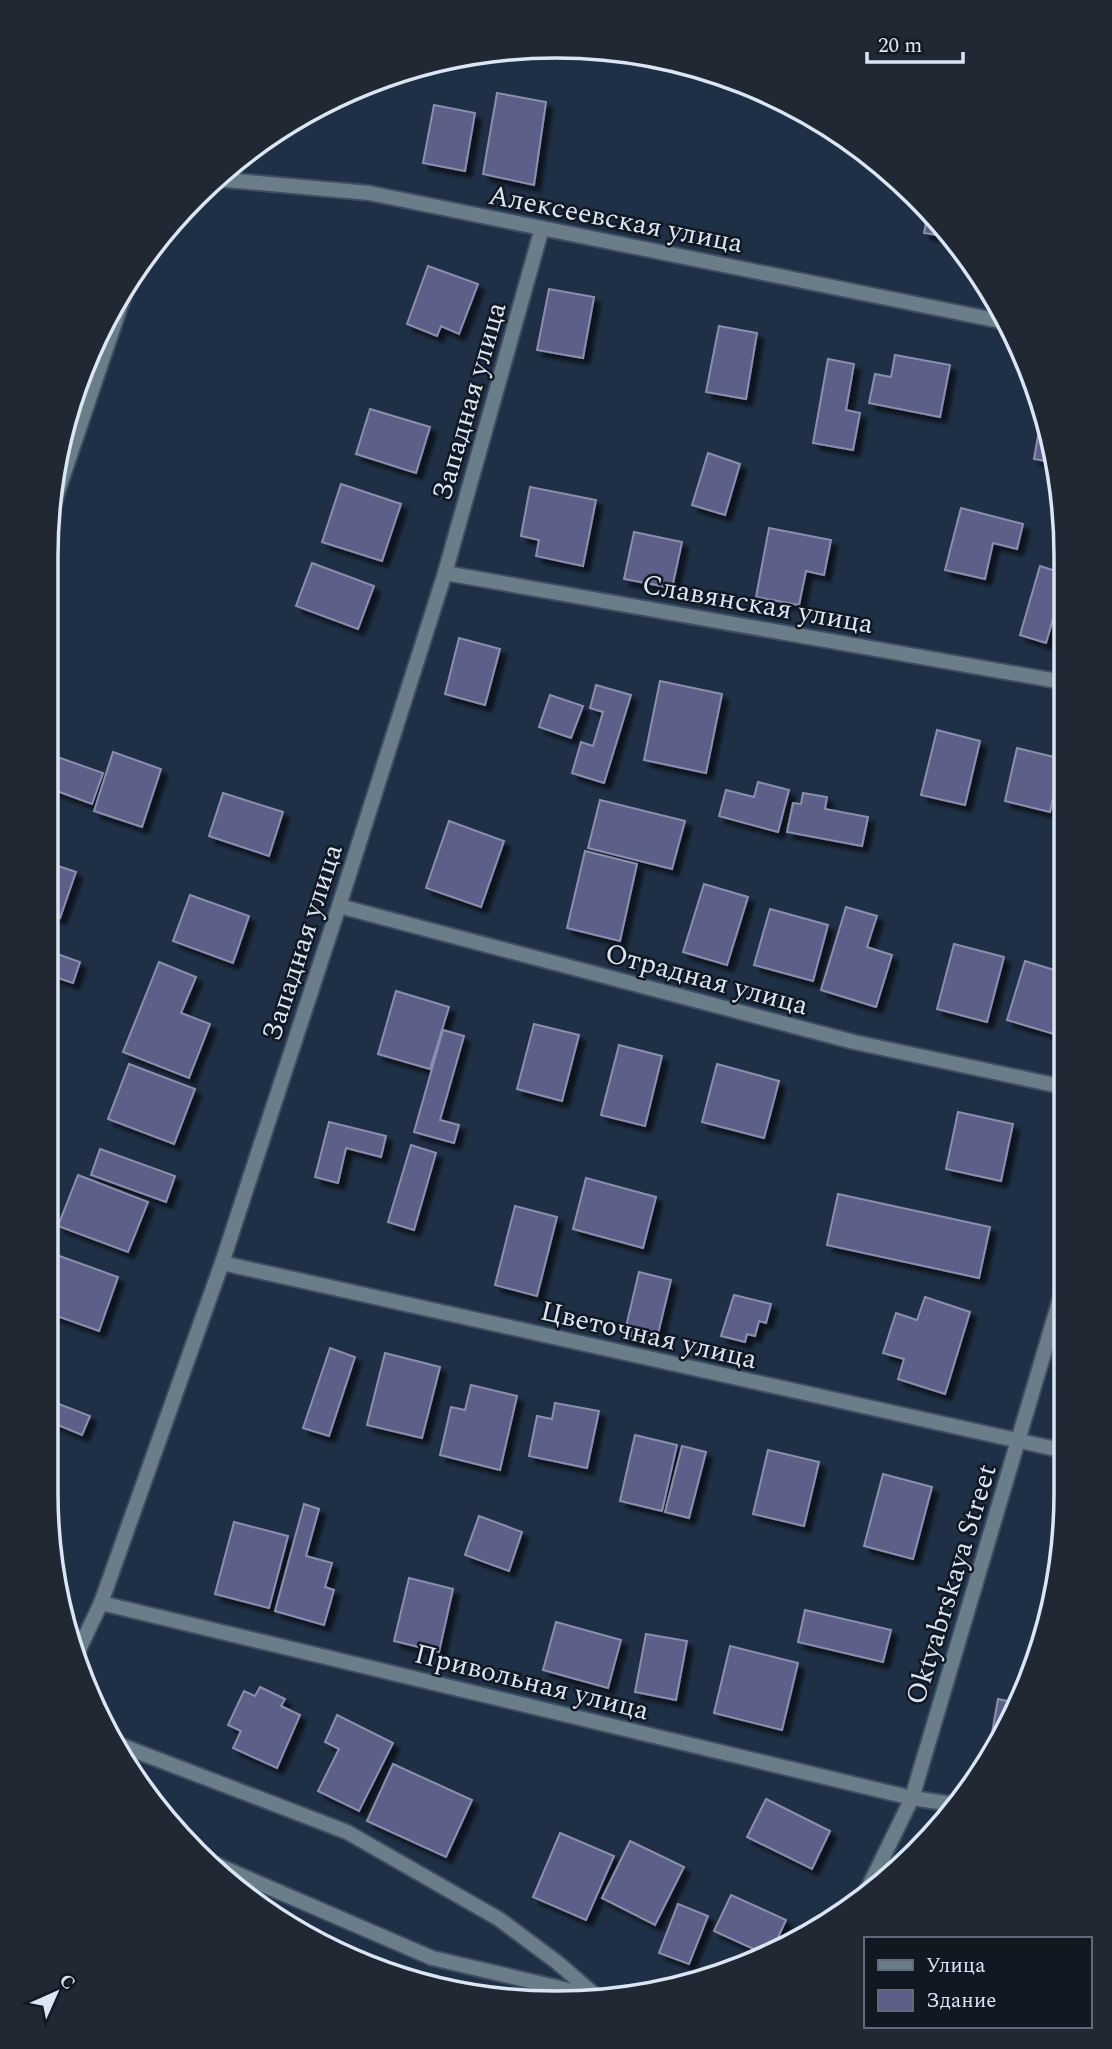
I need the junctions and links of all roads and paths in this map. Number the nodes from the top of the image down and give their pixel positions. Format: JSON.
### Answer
{"nodes":[{"id":1,"x":228,"y":180,"type":"edge"},
{"id":2,"x":542,"y":228,"type":"junction"},
{"id":3,"x":994,"y":320,"type":"edge"},
{"id":4,"x":113,"y":330,"type":"edge"},
{"id":5,"x":66,"y":468,"type":"edge"},
{"id":6,"x":445,"y":573,"type":"junction"},
{"id":7,"x":1054,"y":680,"type":"edge"},
{"id":8,"x":339,"y":906,"type":"junction"},
{"id":9,"x":1054,"y":1085,"type":"edge"},
{"id":10,"x":222,"y":1263,"type":"junction"},
{"id":11,"x":1054,"y":1321,"type":"edge"},
{"id":12,"x":1020,"y":1443,"type":"junction"},
{"id":13,"x":1054,"y":1449,"type":"edge"},
{"id":14,"x":101,"y":1603,"type":"junction"},
{"id":15,"x":81,"y":1644,"type":"edge"},
{"id":16,"x":129,"y":1748,"type":"edge"},
{"id":17,"x":912,"y":1798,"type":"junction"},
{"id":18,"x":946,"y":1803,"type":"edge"},
{"id":19,"x":234,"y":1873,"type":"edge"},
{"id":20,"x":873,"y":1877,"type":"edge"},
{"id":21,"x":590,"y":1990,"type":"edge"},
{"id":22,"x":568,"y":1991,"type":"edge"}],
"edges":[{"from":1,"to":2,"type":"street","name":"Алексеевская улица"},
{"from":2,"to":3,"type":"street","name":"Алексеевская улица"},
{"from":2,"to":6,"type":"street","name":"Западная улица"},
{"from":4,"to":5,"type":"street"},
{"from":6,"to":7,"type":"street","name":"Славянская улица"},
{"from":6,"to":8,"type":"street","name":"Западная улица"},
{"from":8,"to":9,"type":"street","name":"Отрадная улица"},
{"from":8,"to":10,"type":"street","name":"Западная улица"},
{"from":10,"to":12,"type":"street","name":"Цветочная улица"},
{"from":10,"to":14,"type":"street","name":"Западная улица"},
{"from":11,"to":12,"type":"street","name":"Oktyabrskaya Street"},
{"from":12,"to":13,"type":"street","name":"Цветочная улица"},
{"from":12,"to":17,"type":"street","name":"Oktyabrskaya Street"},
{"from":14,"to":15,"type":"street","name":"Западная улица"},
{"from":14,"to":17,"type":"street","name":"Привольная улица"},
{"from":16,"to":21,"type":"street"},
{"from":17,"to":18,"type":"street","name":"Привольная улица"},
{"from":17,"to":20,"type":"street","name":"Oktyabrskaya Street"},
{"from":19,"to":22,"type":"street"}]}
